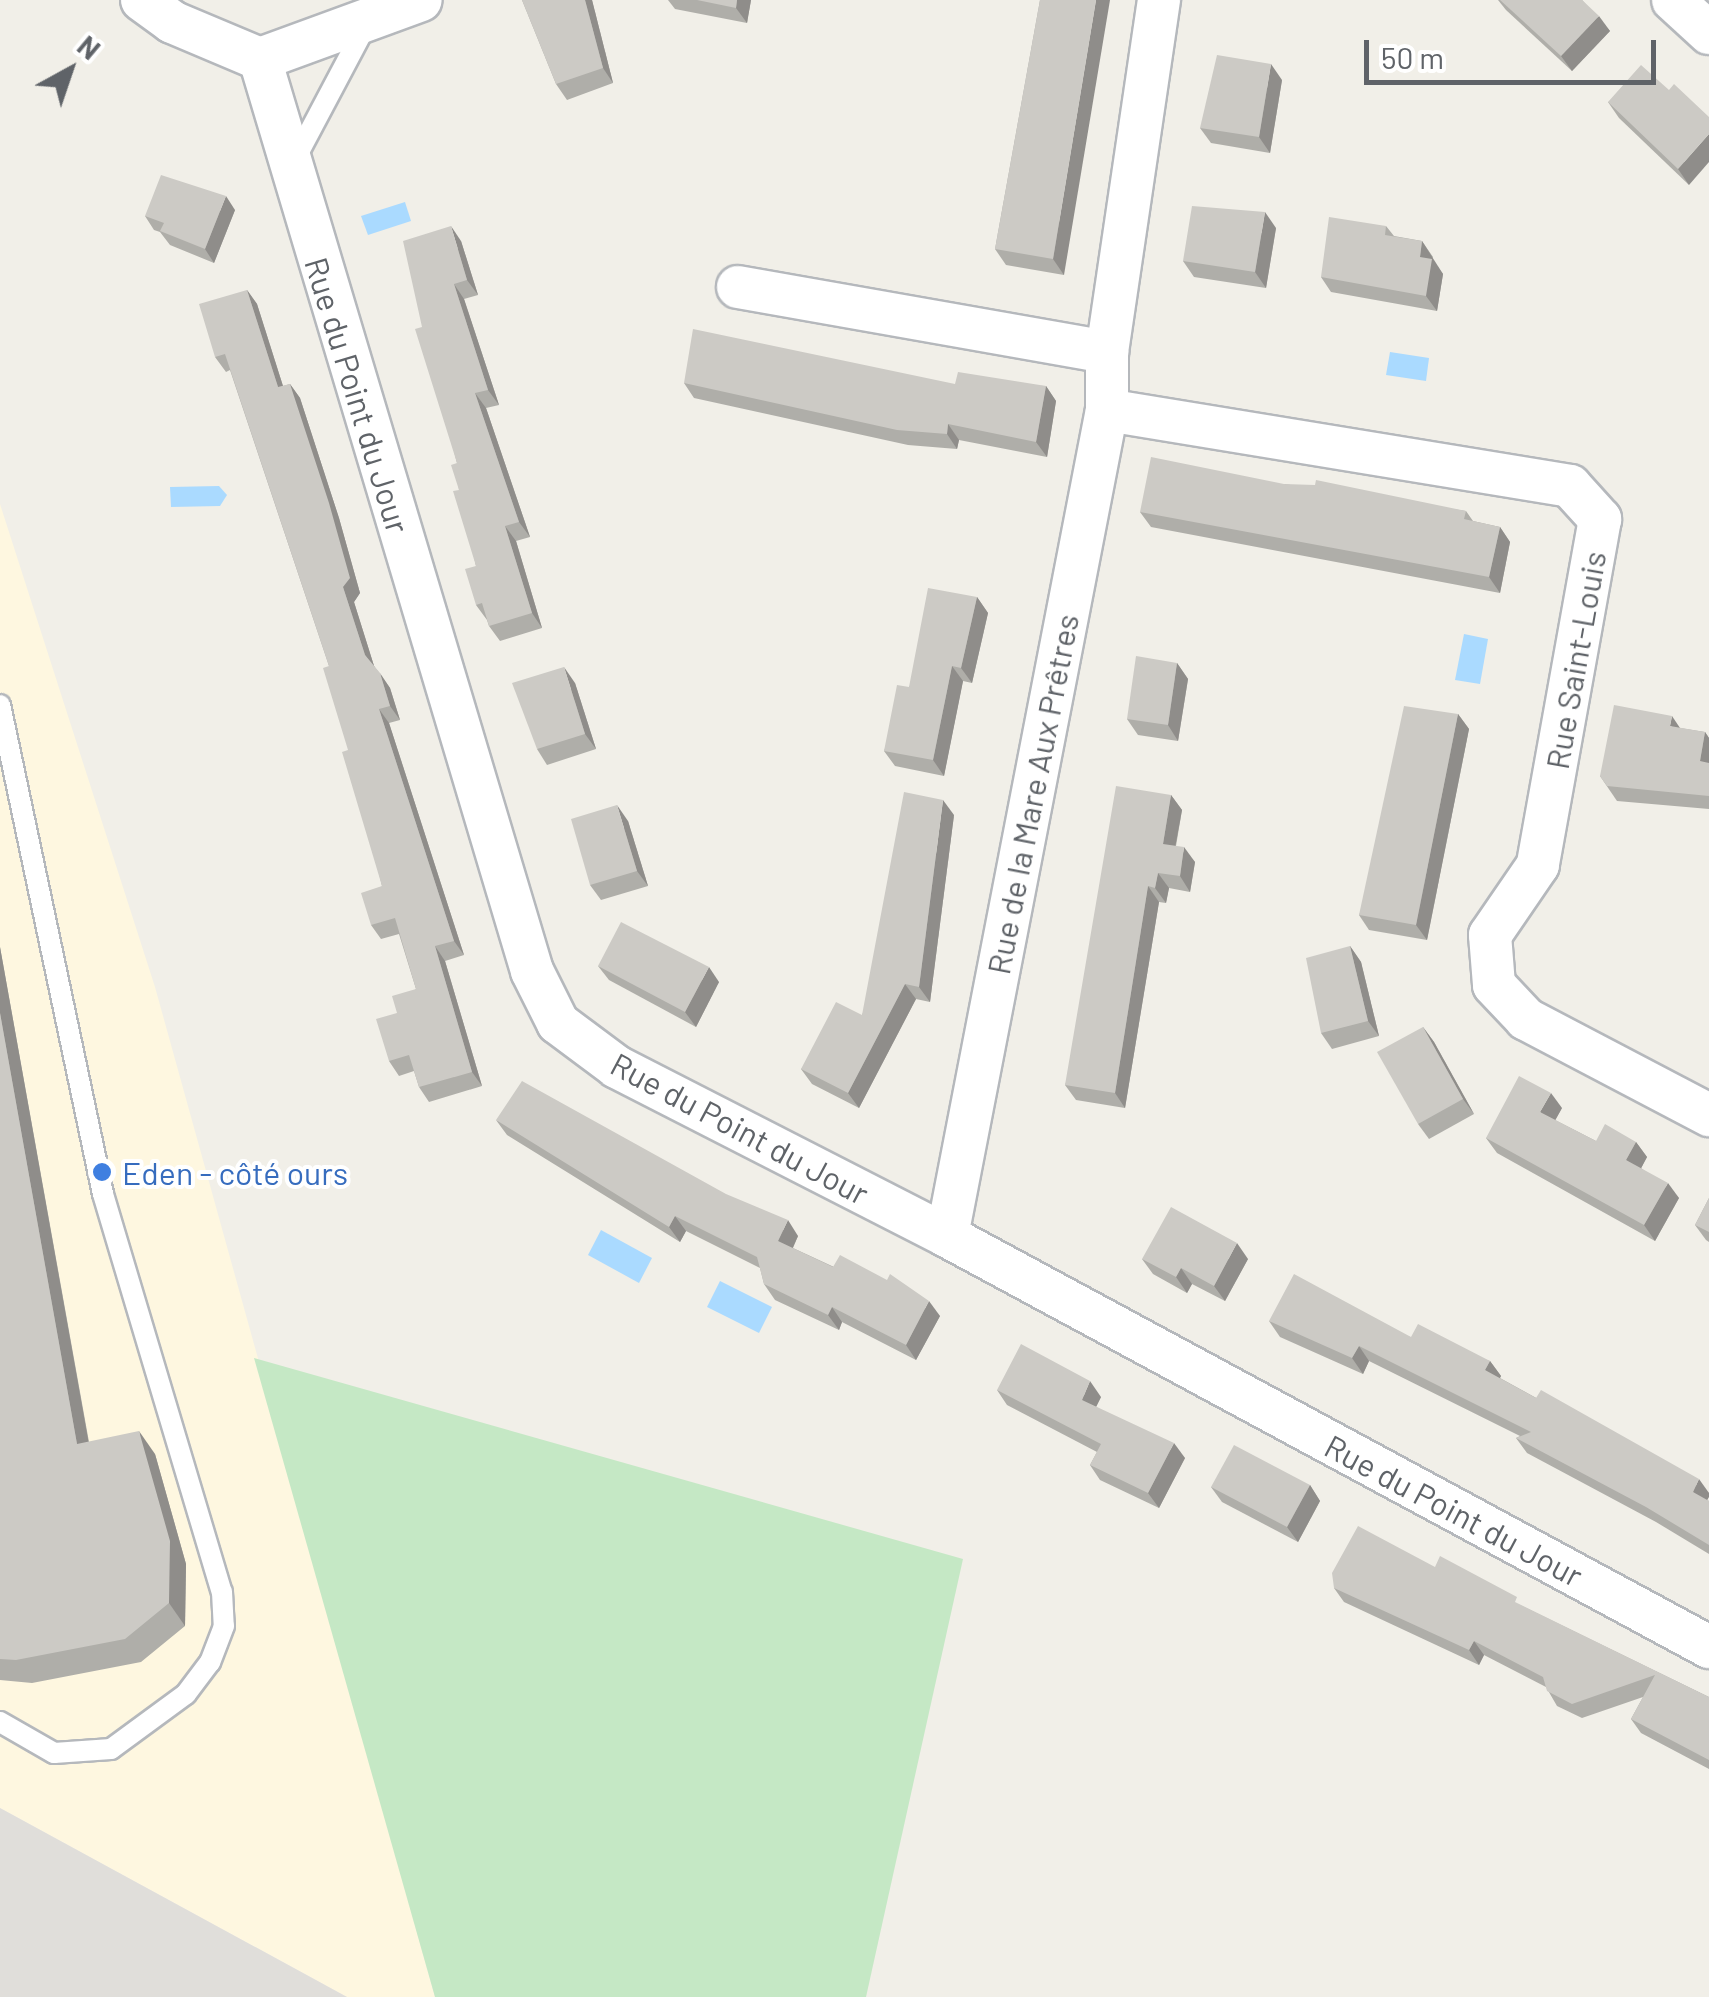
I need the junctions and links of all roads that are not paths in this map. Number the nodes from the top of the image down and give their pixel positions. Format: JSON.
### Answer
{"nodes":[{"id":1,"x":142,"y":0,"type":"edge"},
{"id":2,"x":421,"y":0,"type":"edge"},
{"id":3,"x":1159,"y":0,"type":"edge"},
{"id":4,"x":1673,"y":0,"type":"edge"},
{"id":5,"x":368,"y":21,"type":"junction"},
{"id":6,"x":1709,"y":33,"type":"edge"},
{"id":7,"x":260,"y":60,"type":"junction"},
{"id":8,"x":290,"y":169,"type":"junction"},
{"id":9,"x":738,"y":287,"type":"dead end"},
{"id":10,"x":1107,"y":352,"type":"junction"},
{"id":11,"x":1107,"y":410,"type":"junction"},
{"id":12,"x":0,"y":705,"type":"edge"},
{"id":13,"x":1709,"y":1115,"type":"edge"},
{"id":14,"x":946,"y":1236,"type":"junction"},
{"id":15,"x":1709,"y":1647,"type":"edge"},
{"id":16,"x":0,"y":1722,"type":"edge"}],
"edges":[{"from":1,"to":7,"type":"street"},
{"from":2,"to":5,"type":"street"},
{"from":3,"to":10,"type":"street","name":"Rue de la Mare Aux Prêtres"},
{"from":4,"to":6,"type":"street"},
{"from":5,"to":7,"type":"street"},
{"from":5,"to":8,"type":"lane"},
{"from":7,"to":8,"type":"street","name":"Rue du Point du Jour"},
{"from":8,"to":14,"type":"street","name":"Rue du Point du Jour"},
{"from":9,"to":10,"type":"street"},
{"from":10,"to":11,"type":"street","name":"Rue de la Mare Aux Prêtres"},
{"from":11,"to":13,"type":"street","name":"Rue Saint-Louis"},
{"from":11,"to":14,"type":"street","name":"Rue de la Mare Aux Prêtres"},
{"from":12,"to":16,"type":"lane"},
{"from":14,"to":15,"type":"street","name":"Rue du Point du Jour"}]}
